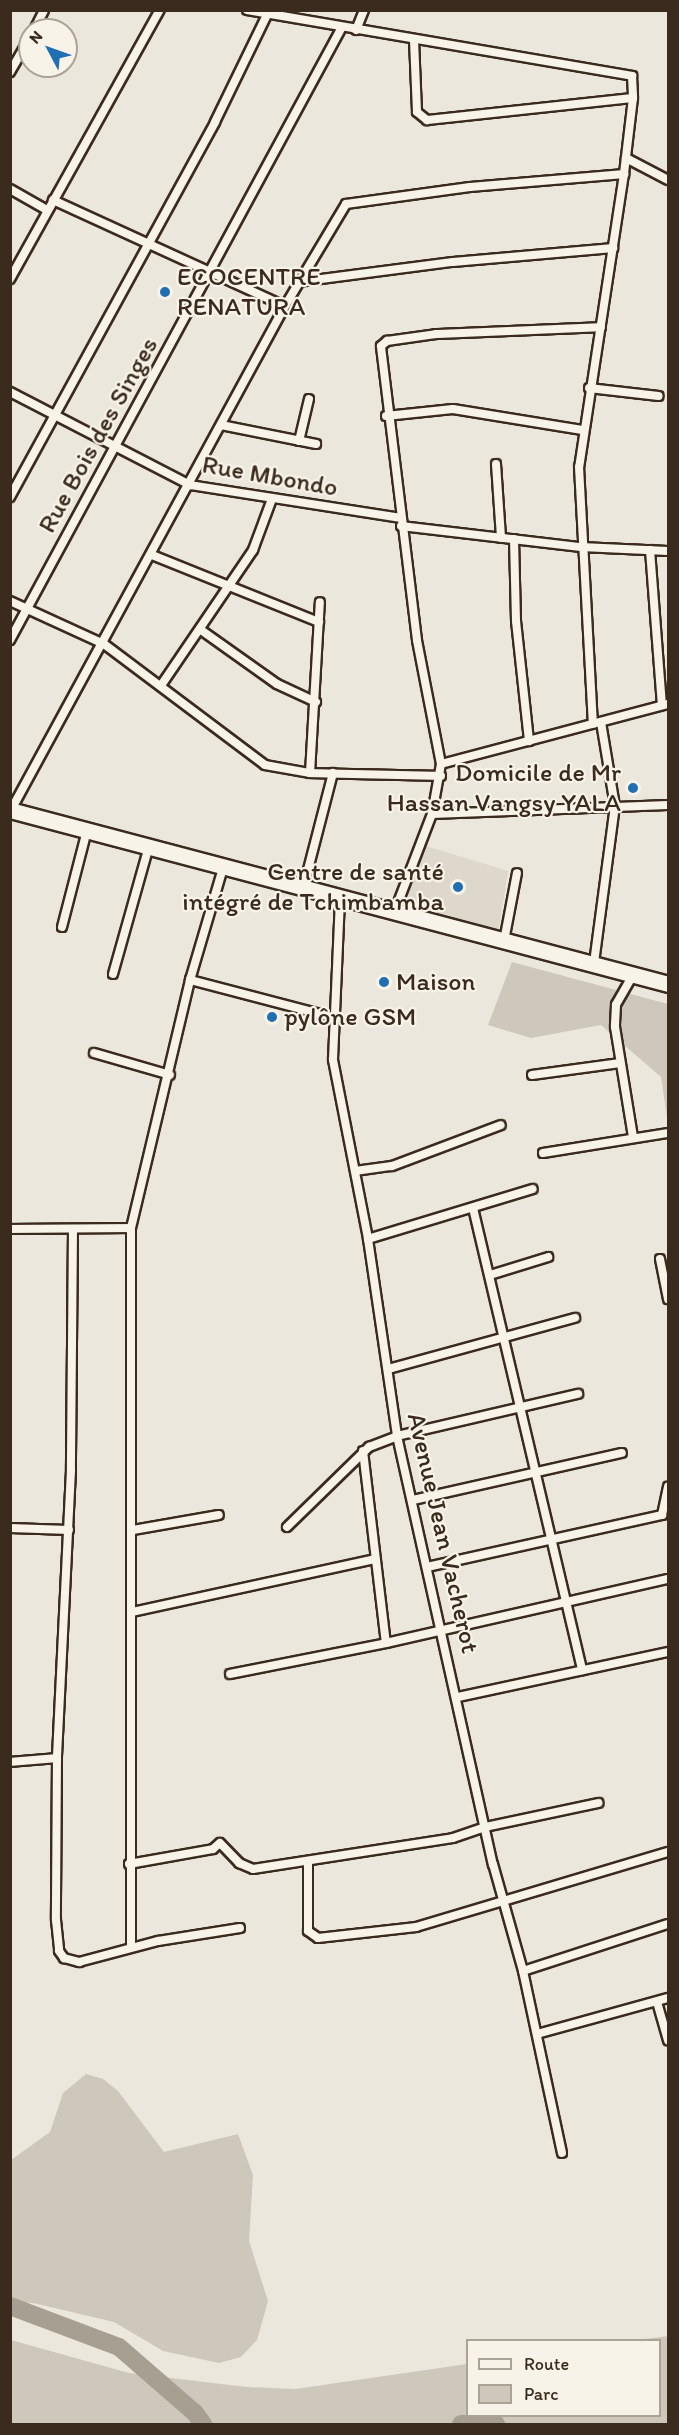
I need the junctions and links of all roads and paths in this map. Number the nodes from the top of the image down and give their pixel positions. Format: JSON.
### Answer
{"nodes":[{"id":1,"x":160,"y":10,"type":"edge"},
{"id":2,"x":247,"y":10,"type":"edge"},
{"id":3,"x":364,"y":10,"type":"edge"},
{"id":4,"x":267,"y":15,"type":"junction"},
{"id":5,"x":342,"y":27,"type":"junction"},
{"id":6,"x":356,"y":30,"type":"junction"},
{"id":7,"x":414,"y":40,"type":"junction"},
{"id":8,"x":18,"y":58,"type":"edge"},
{"id":9,"x":10,"y":72,"type":"edge"},
{"id":10,"x":633,"y":98,"type":"junction"},
{"id":11,"x":626,"y":158,"type":"junction"},
{"id":12,"x":624,"y":174,"type":"junction"},
{"id":13,"x":669,"y":180,"type":"edge"},
{"id":14,"x":10,"y":189,"type":"edge"},
{"id":15,"x":53,"y":200,"type":"junction"},
{"id":16,"x":47,"y":210,"type":"junction"},
{"id":17,"x":148,"y":245,"type":"junction"},
{"id":18,"x":613,"y":248,"type":"junction"},
{"id":19,"x":210,"y":273,"type":"junction"},
{"id":20,"x":10,"y":279,"type":"edge"},
{"id":21,"x":298,"y":282,"type":"junction"},
{"id":22,"x":285,"y":306,"type":"junction"},
{"id":23,"x":601,"y":327,"type":"junction"},
{"id":24,"x":590,"y":388,"type":"junction"},
{"id":25,"x":10,"y":392,"type":"edge"},
{"id":26,"x":659,"y":396,"type":"dead end"},
{"id":27,"x":309,"y":399,"type":"dead end"},
{"id":28,"x":55,"y":414,"type":"junction"},
{"id":29,"x":387,"y":416,"type":"junction"},
{"id":30,"x":221,"y":425,"type":"junction"},
{"id":31,"x":582,"y":430,"type":"junction"},
{"id":32,"x":299,"y":441,"type":"junction"},
{"id":33,"x":316,"y":444,"type":"dead end"},
{"id":34,"x":117,"y":446,"type":"junction"},
{"id":35,"x":496,"y":464,"type":"dead end"},
{"id":36,"x":190,"y":485,"type":"junction"},
{"id":37,"x":10,"y":498,"type":"edge"},
{"id":38,"x":272,"y":499,"type":"junction"},
{"id":39,"x":400,"y":522,"type":"junction"},
{"id":40,"x":501,"y":538,"type":"junction"},
{"id":41,"x":514,"y":539,"type":"junction"},
{"id":42,"x":581,"y":547,"type":"junction"},
{"id":43,"x":650,"y":550,"type":"junction"},
{"id":44,"x":669,"y":550,"type":"edge"},
{"id":45,"x":152,"y":555,"type":"junction"},
{"id":46,"x":231,"y":587,"type":"junction"},
{"id":47,"x":10,"y":601,"type":"edge"},
{"id":48,"x":320,"y":602,"type":"dead end"},
{"id":49,"x":27,"y":609,"type":"junction"},
{"id":50,"x":319,"y":622,"type":"junction"},
{"id":51,"x":201,"y":630,"type":"junction"},
{"id":52,"x":10,"y":640,"type":"edge"},
{"id":53,"x":104,"y":644,"type":"junction"},
{"id":54,"x":162,"y":684,"type":"junction"},
{"id":55,"x":316,"y":702,"type":"junction"},
{"id":56,"x":665,"y":705,"type":"edge"},
{"id":57,"x":597,"y":723,"type":"junction"},
{"id":58,"x":529,"y":741,"type":"junction"},
{"id":59,"x":441,"y":764,"type":"junction"},
{"id":60,"x":310,"y":773,"type":"junction"},
{"id":61,"x":333,"y":773,"type":"junction"},
{"id":62,"x":441,"y":777,"type":"junction"},
{"id":63,"x":669,"y":805,"type":"edge"},
{"id":64,"x":615,"y":806,"type":"junction"},
{"id":65,"x":11,"y":810,"type":"edge"},
{"id":66,"x":432,"y":814,"type":"junction"},
{"id":67,"x":87,"y":830,"type":"junction"},
{"id":68,"x":149,"y":846,"type":"junction"},
{"id":69,"x":223,"y":868,"type":"junction"},
{"id":70,"x":517,"y":873,"type":"dead end"},
{"id":71,"x":303,"y":889,"type":"junction"},
{"id":72,"x":340,"y":899,"type":"junction"},
{"id":73,"x":394,"y":913,"type":"junction"},
{"id":74,"x":62,"y":927,"type":"dead end"},
{"id":75,"x":504,"y":941,"type":"junction"},
{"id":76,"x":594,"y":963,"type":"junction"},
{"id":77,"x":113,"y":974,"type":"dead end"},
{"id":78,"x":633,"y":975,"type":"junction"},
{"id":79,"x":190,"y":980,"type":"junction"},
{"id":80,"x":669,"y":984,"type":"edge"},
{"id":81,"x":332,"y":1017,"type":"junction"},
{"id":82,"x":94,"y":1053,"type":"dead end"},
{"id":83,"x":620,"y":1063,"type":"junction"},
{"id":84,"x":170,"y":1075,"type":"junction"},
{"id":85,"x":532,"y":1075,"type":"dead end"},
{"id":86,"x":501,"y":1125,"type":"dead end"},
{"id":87,"x":669,"y":1133,"type":"edge"},
{"id":88,"x":633,"y":1137,"type":"junction"},
{"id":89,"x":543,"y":1153,"type":"dead end"},
{"id":90,"x":355,"y":1171,"type":"junction"},
{"id":91,"x":533,"y":1188,"type":"dead end"},
{"id":92,"x":473,"y":1208,"type":"junction"},
{"id":93,"x":131,"y":1228,"type":"junction"},
{"id":94,"x":10,"y":1229,"type":"edge"},
{"id":95,"x":73,"y":1229,"type":"junction"},
{"id":96,"x":368,"y":1239,"type":"junction"},
{"id":97,"x":548,"y":1257,"type":"dead end"},
{"id":98,"x":660,"y":1259,"type":"dead end"},
{"id":99,"x":490,"y":1275,"type":"junction"},
{"id":100,"x":669,"y":1299,"type":"edge"},
{"id":101,"x":575,"y":1318,"type":"dead end"},
{"id":102,"x":505,"y":1339,"type":"junction"},
{"id":103,"x":388,"y":1369,"type":"junction"},
{"id":104,"x":578,"y":1394,"type":"dead end"},
{"id":105,"x":520,"y":1409,"type":"junction"},
{"id":106,"x":397,"y":1436,"type":"junction"},
{"id":107,"x":363,"y":1451,"type":"junction"},
{"id":108,"x":622,"y":1453,"type":"dead end"},
{"id":109,"x":537,"y":1473,"type":"junction"},
{"id":110,"x":669,"y":1487,"type":"edge"},
{"id":111,"x":413,"y":1500,"type":"junction"},
{"id":112,"x":219,"y":1515,"type":"dead end"},
{"id":113,"x":286,"y":1527,"type":"dead end"},
{"id":114,"x":10,"y":1528,"type":"edge"},
{"id":115,"x":69,"y":1530,"type":"junction"},
{"id":116,"x":133,"y":1530,"type":"junction"},
{"id":117,"x":553,"y":1540,"type":"junction"},
{"id":118,"x":375,"y":1559,"type":"junction"},
{"id":119,"x":427,"y":1567,"type":"junction"},
{"id":120,"x":669,"y":1578,"type":"edge"},
{"id":121,"x":568,"y":1600,"type":"junction"},
{"id":122,"x":132,"y":1612,"type":"junction"},
{"id":123,"x":444,"y":1631,"type":"junction"},
{"id":124,"x":387,"y":1643,"type":"junction"},
{"id":125,"x":669,"y":1652,"type":"edge"},
{"id":126,"x":582,"y":1670,"type":"junction"},
{"id":127,"x":230,"y":1674,"type":"dead end"},
{"id":128,"x":458,"y":1697,"type":"junction"},
{"id":129,"x":57,"y":1758,"type":"junction"},
{"id":130,"x":10,"y":1762,"type":"edge"},
{"id":131,"x":598,"y":1803,"type":"dead end"},
{"id":132,"x":485,"y":1827,"type":"junction"},
{"id":133,"x":669,"y":1852,"type":"edge"},
{"id":134,"x":308,"y":1862,"type":"junction"},
{"id":135,"x":129,"y":1864,"type":"junction"},
{"id":136,"x":504,"y":1902,"type":"junction"},
{"id":137,"x":669,"y":1924,"type":"edge"},
{"id":138,"x":240,"y":1928,"type":"dead end"},
{"id":139,"x":131,"y":1947,"type":"junction"},
{"id":140,"x":523,"y":1971,"type":"junction"},
{"id":141,"x":669,"y":1998,"type":"edge"},
{"id":142,"x":657,"y":2002,"type":"junction"},
{"id":143,"x":537,"y":2034,"type":"junction"},
{"id":144,"x":669,"y":2040,"type":"edge"},
{"id":145,"x":562,"y":2153,"type":"dead end"}],
"edges":[{"from":1,"to":15,"type":"street"},
{"from":2,"to":4,"type":"street"},
{"from":3,"to":6,"type":"street"},
{"from":4,"to":5,"type":"street"},
{"from":4,"to":17,"type":"street"},
{"from":5,"to":6,"type":"street"},
{"from":5,"to":19,"type":"street","name":"Rue Bois des Singes"},
{"from":6,"to":7,"type":"street"},
{"from":7,"to":10,"type":"street"},
{"from":7,"to":10,"type":"street"},
{"from":8,"to":9,"type":"street"},
{"from":10,"to":11,"type":"street"},
{"from":11,"to":12,"type":"street"},
{"from":11,"to":13,"type":"street"},
{"from":12,"to":18,"type":"street"},
{"from":12,"to":21,"type":"street"},
{"from":14,"to":16,"type":"street"},
{"from":15,"to":16,"type":"street"},
{"from":15,"to":17,"type":"street"},
{"from":16,"to":20,"type":"street"},
{"from":17,"to":19,"type":"street"},
{"from":17,"to":28,"type":"street"},
{"from":18,"to":21,"type":"street"},
{"from":18,"to":23,"type":"street"},
{"from":19,"to":22,"type":"street"},
{"from":19,"to":34,"type":"street","name":"Rue Bois des Singes"},
{"from":21,"to":22,"type":"street"},
{"from":22,"to":30,"type":"street"},
{"from":23,"to":24,"type":"street"},
{"from":23,"to":29,"type":"street"},
{"from":24,"to":26,"type":"street"},
{"from":24,"to":31,"type":"street"},
{"from":25,"to":28,"type":"street","name":"Rue Mbondo"},
{"from":27,"to":32,"type":"street"},
{"from":28,"to":34,"type":"street","name":"Rue Mbondo"},
{"from":28,"to":37,"type":"street"},
{"from":29,"to":31,"type":"street"},
{"from":29,"to":39,"type":"street"},
{"from":30,"to":32,"type":"street"},
{"from":30,"to":36,"type":"street"},
{"from":31,"to":42,"type":"street"},
{"from":32,"to":33,"type":"street"},
{"from":34,"to":36,"type":"street","name":"Rue Mbondo"},
{"from":34,"to":49,"type":"street","name":"Rue Bois des Singes"},
{"from":35,"to":40,"type":"street"},
{"from":36,"to":38,"type":"street","name":"Rue Mbondo"},
{"from":36,"to":45,"type":"street"},
{"from":38,"to":39,"type":"street","name":"Rue Mbondo"},
{"from":38,"to":46,"type":"street"},
{"from":39,"to":40,"type":"street","name":"Rue Mbondo"},
{"from":39,"to":59,"type":"street"},
{"from":40,"to":41,"type":"street","name":"Rue Mbondo"},
{"from":41,"to":42,"type":"street","name":"Rue Mbondo"},
{"from":41,"to":58,"type":"street"},
{"from":42,"to":43,"type":"street","name":"Rue Mbondo"},
{"from":42,"to":57,"type":"street"},
{"from":43,"to":44,"type":"street","name":"Rue Mbondo"},
{"from":43,"to":56,"type":"street"},
{"from":45,"to":46,"type":"street"},
{"from":45,"to":53,"type":"street"},
{"from":46,"to":50,"type":"street"},
{"from":46,"to":51,"type":"street"},
{"from":47,"to":49,"type":"street"},
{"from":48,"to":50,"type":"street"},
{"from":49,"to":52,"type":"street","name":"Rue Bois des Singes"},
{"from":49,"to":53,"type":"street"},
{"from":50,"to":55,"type":"street"},
{"from":51,"to":54,"type":"street"},
{"from":51,"to":55,"type":"street"},
{"from":53,"to":54,"type":"street"},
{"from":53,"to":65,"type":"street"},
{"from":54,"to":60,"type":"street"},
{"from":55,"to":60,"type":"street"},
{"from":56,"to":57,"type":"street"},
{"from":57,"to":58,"type":"street"},
{"from":57,"to":64,"type":"street"},
{"from":58,"to":59,"type":"street"},
{"from":59,"to":62,"type":"street"},
{"from":60,"to":61,"type":"street"},
{"from":61,"to":62,"type":"street"},
{"from":61,"to":71,"type":"street"},
{"from":62,"to":66,"type":"street"},
{"from":63,"to":64,"type":"street"},
{"from":64,"to":66,"type":"street"},
{"from":64,"to":76,"type":"street"},
{"from":65,"to":67,"type":"highway"},
{"from":66,"to":73,"type":"street"},
{"from":67,"to":68,"type":"highway"},
{"from":67,"to":74,"type":"street"},
{"from":68,"to":69,"type":"highway"},
{"from":68,"to":77,"type":"street"},
{"from":69,"to":71,"type":"highway"},
{"from":69,"to":79,"type":"street"},
{"from":70,"to":75,"type":"street"},
{"from":71,"to":72,"type":"highway"},
{"from":72,"to":73,"type":"highway"},
{"from":72,"to":81,"type":"street"},
{"from":73,"to":75,"type":"highway"},
{"from":75,"to":76,"type":"highway"},
{"from":76,"to":78,"type":"highway"},
{"from":78,"to":80,"type":"highway"},
{"from":78,"to":83,"type":"street"},
{"from":79,"to":81,"type":"street"},
{"from":79,"to":84,"type":"street"},
{"from":81,"to":90,"type":"street","name":"Avenue Jean Vacherot"},
{"from":82,"to":84,"type":"street"},
{"from":83,"to":85,"type":"street"},
{"from":83,"to":88,"type":"street"},
{"from":84,"to":93,"type":"street"},
{"from":86,"to":90,"type":"street"},
{"from":87,"to":88,"type":"street"},
{"from":88,"to":89,"type":"street"},
{"from":90,"to":96,"type":"street","name":"Avenue Jean Vacherot"},
{"from":91,"to":92,"type":"street"},
{"from":92,"to":96,"type":"street"},
{"from":92,"to":99,"type":"street"},
{"from":93,"to":95,"type":"street"},
{"from":93,"to":116,"type":"street"},
{"from":94,"to":95,"type":"street"},
{"from":95,"to":115,"type":"street"},
{"from":96,"to":103,"type":"street","name":"Avenue Jean Vacherot"},
{"from":97,"to":99,"type":"street"},
{"from":98,"to":100,"type":"street"},
{"from":99,"to":102,"type":"street"},
{"from":101,"to":102,"type":"street"},
{"from":102,"to":103,"type":"street"},
{"from":102,"to":105,"type":"street"},
{"from":103,"to":106,"type":"street","name":"Avenue Jean Vacherot"},
{"from":104,"to":105,"type":"street"},
{"from":105,"to":106,"type":"street"},
{"from":105,"to":109,"type":"street"},
{"from":106,"to":107,"type":"street"},
{"from":106,"to":111,"type":"street","name":"Avenue Jean Vacherot"},
{"from":107,"to":113,"type":"street"},
{"from":107,"to":118,"type":"street"},
{"from":108,"to":109,"type":"street"},
{"from":109,"to":111,"type":"street"},
{"from":109,"to":117,"type":"street"},
{"from":110,"to":117,"type":"street"},
{"from":111,"to":119,"type":"street","name":"Avenue Jean Vacherot"},
{"from":112,"to":116,"type":"street"},
{"from":114,"to":115,"type":"street"},
{"from":115,"to":129,"type":"street"},
{"from":116,"to":122,"type":"street"},
{"from":117,"to":119,"type":"street"},
{"from":117,"to":121,"type":"street"},
{"from":118,"to":122,"type":"street"},
{"from":118,"to":124,"type":"street"},
{"from":119,"to":123,"type":"street","name":"Avenue Jean Vacherot"},
{"from":120,"to":121,"type":"street"},
{"from":121,"to":123,"type":"street"},
{"from":121,"to":126,"type":"street"},
{"from":122,"to":135,"type":"street"},
{"from":123,"to":124,"type":"street"},
{"from":123,"to":128,"type":"street","name":"Avenue Jean Vacherot"},
{"from":124,"to":127,"type":"street"},
{"from":125,"to":126,"type":"street"},
{"from":126,"to":128,"type":"street"},
{"from":128,"to":132,"type":"street","name":"Avenue Jean Vacherot"},
{"from":129,"to":130,"type":"street"},
{"from":129,"to":139,"type":"street"},
{"from":131,"to":132,"type":"street"},
{"from":132,"to":134,"type":"street"},
{"from":132,"to":136,"type":"street","name":"Avenue Jean Vacherot"},
{"from":133,"to":136,"type":"street"},
{"from":134,"to":135,"type":"street"},
{"from":134,"to":136,"type":"street"},
{"from":135,"to":139,"type":"street"},
{"from":136,"to":140,"type":"street","name":"Avenue Jean Vacherot"},
{"from":137,"to":140,"type":"street"},
{"from":138,"to":139,"type":"street"},
{"from":140,"to":143,"type":"street"},
{"from":141,"to":142,"type":"street"},
{"from":142,"to":143,"type":"street"},
{"from":142,"to":144,"type":"street"},
{"from":143,"to":145,"type":"street"}]}
